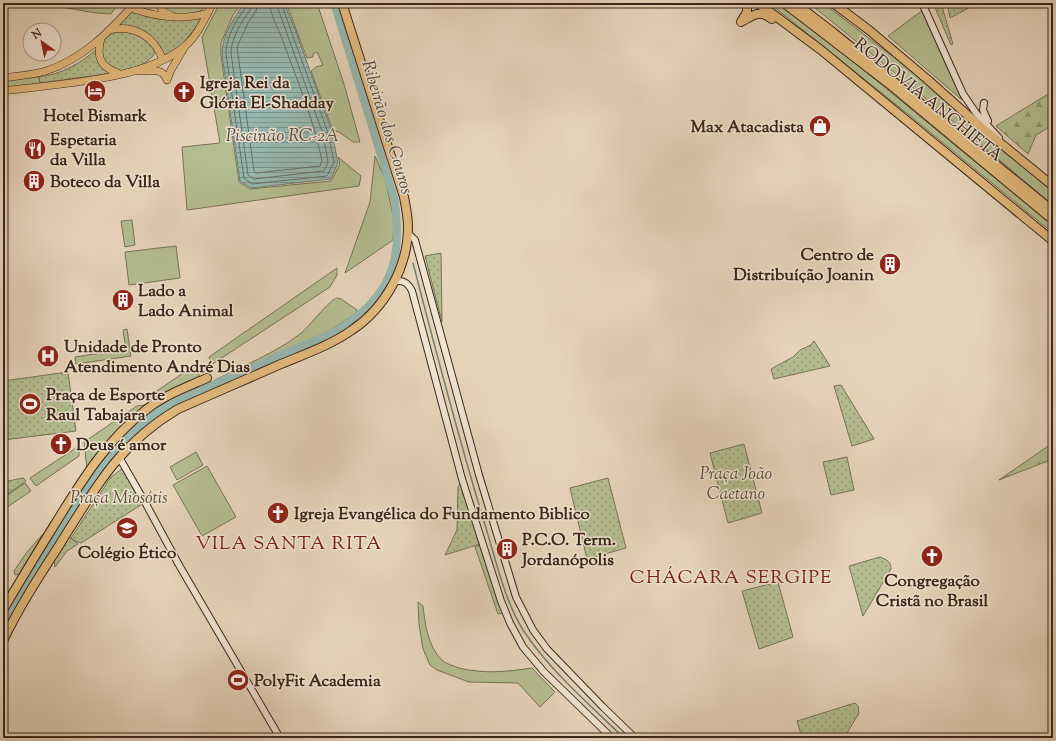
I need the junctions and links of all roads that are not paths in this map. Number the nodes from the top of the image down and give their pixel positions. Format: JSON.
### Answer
{"nodes":[{"id":1,"x":157,"y":3,"type":"edge"},
{"id":2,"x":213,"y":3,"type":"edge"},
{"id":3,"x":342,"y":3,"type":"edge"},
{"id":4,"x":746,"y":3,"type":"edge"},
{"id":5,"x":758,"y":3,"type":"edge"},
{"id":6,"x":784,"y":3,"type":"edge"},
{"id":7,"x":795,"y":3,"type":"edge"},
{"id":8,"x":832,"y":3,"type":"edge"},
{"id":9,"x":922,"y":3,"type":"edge"},
{"id":10,"x":133,"y":5,"type":"edge"},
{"id":11,"x":208,"y":13,"type":"junction"},
{"id":12,"x":174,"y":17,"type":"junction"},
{"id":13,"x":109,"y":30,"type":"junction"},
{"id":14,"x":101,"y":38,"type":"junction"},
{"id":15,"x":808,"y":41,"type":"junction"},
{"id":16,"x":186,"y":45,"type":"junction"},
{"id":17,"x":158,"y":48,"type":"junction"},
{"id":18,"x":163,"y":60,"type":"junction"},
{"id":19,"x":144,"y":67,"type":"junction"},
{"id":20,"x":131,"y":71,"type":"junction"},
{"id":21,"x":120,"y":74,"type":"junction"},
{"id":22,"x":3,"y":78,"type":"edge"},
{"id":23,"x":3,"y":91,"type":"edge"},
{"id":24,"x":984,"y":103,"type":"dead end"},
{"id":25,"x":999,"y":138,"type":"junction"},
{"id":26,"x":1011,"y":152,"type":"junction"},
{"id":27,"x":1053,"y":186,"type":"edge"},
{"id":28,"x":1053,"y":211,"type":"edge"},
{"id":29,"x":1053,"y":220,"type":"edge"},
{"id":30,"x":408,"y":233,"type":"junction"},
{"id":31,"x":1053,"y":241,"type":"edge"},
{"id":32,"x":394,"y":282,"type":"junction"},
{"id":33,"x":207,"y":378,"type":"dead end"},
{"id":34,"x":119,"y":457,"type":"junction"},
{"id":35,"x":3,"y":610,"type":"edge"},
{"id":36,"x":3,"y":641,"type":"edge"},
{"id":37,"x":280,"y":738,"type":"edge"},
{"id":38,"x":612,"y":738,"type":"edge"},
{"id":39,"x":635,"y":738,"type":"edge"}],
"edges":[{"from":1,"to":12,"type":"main road"},
{"from":2,"to":11,"type":"main road"},
{"from":3,"to":30,"type":"highway"},
{"from":4,"to":15,"type":"highway"},
{"from":5,"to":15,"type":"highway"},
{"from":6,"to":29,"type":"highway","name":"RODOVIA ANCHIETA"},
{"from":7,"to":28,"type":"highway","name":"RODOVIA ANCHIETA"},
{"from":8,"to":26,"type":"highway"},
{"from":9,"to":25,"type":"main road"},
{"from":10,"to":12,"type":"main road"},
{"from":10,"to":13,"type":"main road"},
{"from":11,"to":12,"type":"main road"},
{"from":11,"to":16,"type":"main road"},
{"from":13,"to":14,"type":"main road"},
{"from":13,"to":17,"type":"main road"},
{"from":14,"to":21,"type":"main road"},
{"from":14,"to":22,"type":"main road"},
{"from":15,"to":31,"type":"highway"},
{"from":16,"to":18,"type":"main road"},
{"from":16,"to":20,"type":"main road"},
{"from":17,"to":18,"type":"main road"},
{"from":17,"to":19,"type":"main road"},
{"from":18,"to":19,"type":"main road"},
{"from":19,"to":20,"type":"main road"},
{"from":20,"to":21,"type":"main road"},
{"from":21,"to":23,"type":"main road"},
{"from":24,"to":25,"type":"main road"},
{"from":25,"to":26,"type":"main road"},
{"from":26,"to":27,"type":"highway"},
{"from":30,"to":32,"type":"highway"},
{"from":30,"to":39,"type":"main road"},
{"from":32,"to":34,"type":"highway"},
{"from":32,"to":38,"type":"main road"},
{"from":33,"to":35,"type":"highway"},
{"from":34,"to":36,"type":"highway"},
{"from":34,"to":37,"type":"main road"}]}
